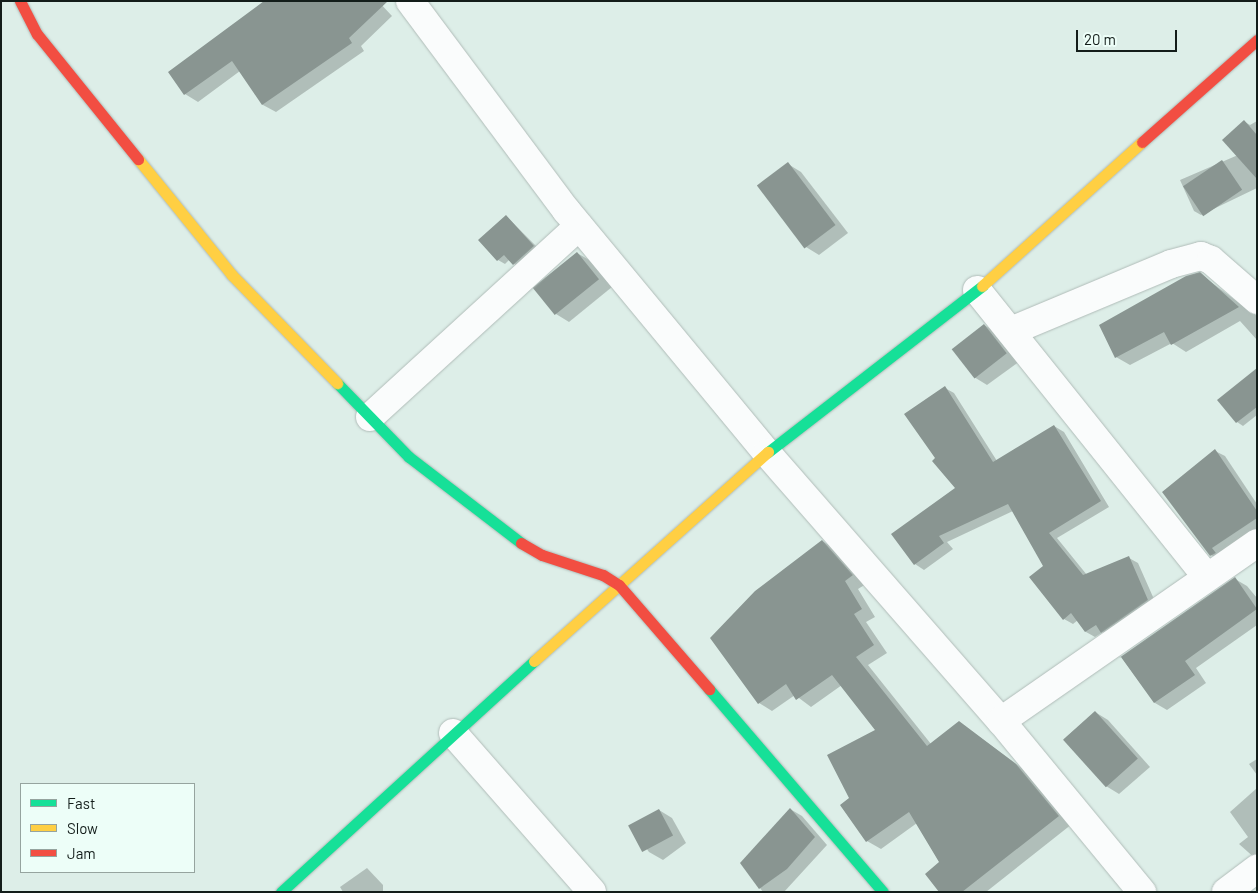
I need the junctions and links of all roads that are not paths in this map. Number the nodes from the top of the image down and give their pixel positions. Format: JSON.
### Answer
{"nodes":[{"id":1,"x":20,"y":1,"type":"edge"},
{"id":2,"x":410,"y":1,"type":"edge"},
{"id":3,"x":1257,"y":40,"type":"edge"},
{"id":4,"x":579,"y":226,"type":"junction"},
{"id":5,"x":977,"y":290,"type":"junction"},
{"id":6,"x":1257,"y":300,"type":"edge"},
{"id":7,"x":1011,"y":331,"type":"junction"},
{"id":8,"x":370,"y":417,"type":"junction"},
{"id":9,"x":767,"y":453,"type":"junction"},
{"id":10,"x":1257,"y":543,"type":"edge"},
{"id":11,"x":1207,"y":577,"type":"junction"},
{"id":12,"x":619,"y":586,"type":"junction"},
{"id":13,"x":1001,"y":720,"type":"junction"},
{"id":14,"x":453,"y":733,"type":"junction"},
{"id":15,"x":1257,"y":869,"type":"edge"},
{"id":16,"x":281,"y":892,"type":"edge"},
{"id":17,"x":592,"y":892,"type":"edge"},
{"id":18,"x":882,"y":892,"type":"edge"},
{"id":19,"x":1142,"y":892,"type":"edge"},
{"id":20,"x":1226,"y":892,"type":"edge"}],
"edges":[{"from":1,"to":8,"type":"street"},
{"from":2,"to":4,"type":"street"},
{"from":3,"to":5,"type":"street"},
{"from":4,"to":8,"type":"street"},
{"from":4,"to":9,"type":"street"},
{"from":5,"to":7,"type":"street"},
{"from":5,"to":9,"type":"street"},
{"from":6,"to":7,"type":"street"},
{"from":7,"to":11,"type":"street"},
{"from":8,"to":12,"type":"street"},
{"from":9,"to":12,"type":"street"},
{"from":9,"to":13,"type":"street"},
{"from":10,"to":11,"type":"street"},
{"from":11,"to":13,"type":"street"},
{"from":12,"to":14,"type":"street"},
{"from":12,"to":18,"type":"street"},
{"from":13,"to":19,"type":"street"},
{"from":14,"to":16,"type":"street"},
{"from":14,"to":17,"type":"street"},
{"from":15,"to":20,"type":"street"}]}
